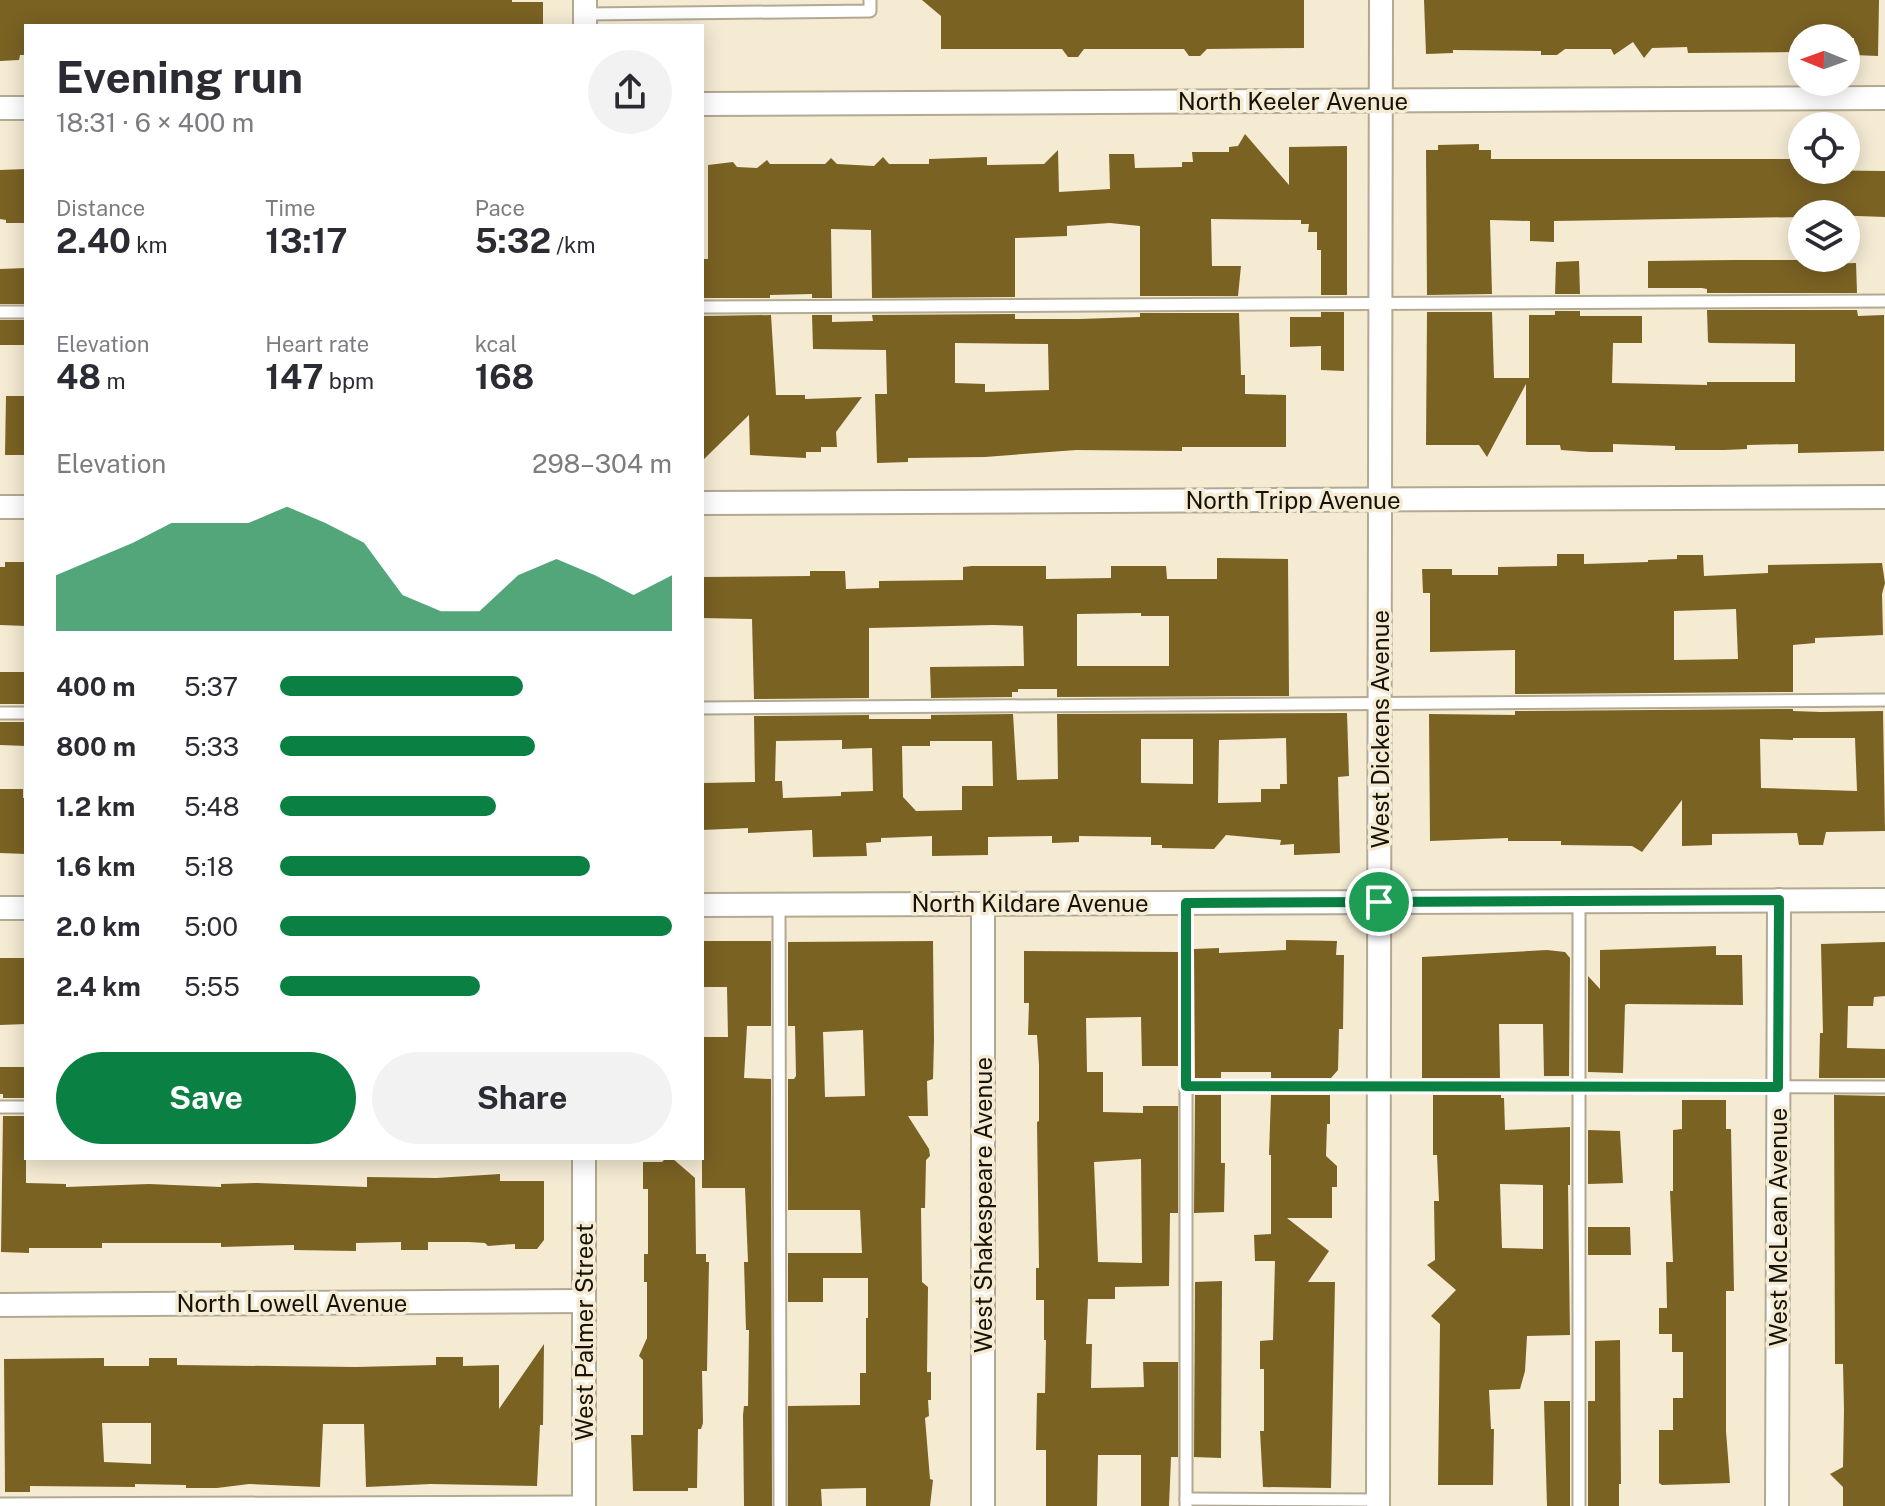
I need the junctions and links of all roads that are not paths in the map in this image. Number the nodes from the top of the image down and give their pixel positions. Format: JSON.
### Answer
{"nodes":[{"id":1,"x":870,"y":0,"type":"edge"},
{"id":2,"x":1381,"y":0,"type":"edge"},
{"id":3,"x":585,"y":13,"type":"edge"},
{"id":4,"x":1885,"y":98,"type":"edge"},
{"id":5,"x":1381,"y":101,"type":"junction"},
{"id":6,"x":704,"y":104,"type":"edge"},
{"id":7,"x":0,"y":108,"type":"edge"},
{"id":8,"x":24,"y":108,"type":"edge"},
{"id":9,"x":1885,"y":301,"type":"edge"},
{"id":10,"x":1381,"y":303,"type":"junction"},
{"id":11,"x":704,"y":307,"type":"edge"},
{"id":12,"x":0,"y":312,"type":"edge"},
{"id":13,"x":24,"y":312,"type":"edge"},
{"id":14,"x":1885,"y":497,"type":"edge"},
{"id":15,"x":1380,"y":499,"type":"junction"},
{"id":16,"x":704,"y":503,"type":"edge"},
{"id":17,"x":0,"y":507,"type":"edge"},
{"id":18,"x":24,"y":507,"type":"edge"},
{"id":19,"x":1885,"y":700,"type":"edge"},
{"id":20,"x":1380,"y":703,"type":"junction"},
{"id":21,"x":704,"y":708,"type":"edge"},
{"id":22,"x":0,"y":713,"type":"edge"},
{"id":23,"x":24,"y":713,"type":"edge"},
{"id":24,"x":1779,"y":900,"type":"junction"},
{"id":25,"x":1885,"y":900,"type":"edge"},
{"id":26,"x":1579,"y":901,"type":"junction"},
{"id":27,"x":1379,"y":902,"type":"junction"},
{"id":28,"x":1186,"y":903,"type":"junction"},
{"id":29,"x":779,"y":904,"type":"junction"},
{"id":30,"x":983,"y":904,"type":"junction"},
{"id":31,"x":704,"y":905,"type":"edge"},
{"id":32,"x":0,"y":908,"type":"edge"},
{"id":33,"x":24,"y":908,"type":"edge"},
{"id":34,"x":1186,"y":1086,"type":"junction"},
{"id":35,"x":1379,"y":1086,"type":"junction"},
{"id":36,"x":1580,"y":1087,"type":"junction"},
{"id":37,"x":1778,"y":1087,"type":"junction"},
{"id":38,"x":1885,"y":1087,"type":"edge"},
{"id":39,"x":0,"y":1107,"type":"edge"},
{"id":40,"x":24,"y":1107,"type":"edge"},
{"id":41,"x":584,"y":1160,"type":"edge"},
{"id":42,"x":584,"y":1301,"type":"junction"},
{"id":43,"x":0,"y":1305,"type":"edge"},
{"id":44,"x":1186,"y":1503,"type":"edge"},
{"id":45,"x":1378,"y":1503,"type":"edge"},
{"id":46,"x":0,"y":1504,"type":"edge"},
{"id":47,"x":584,"y":1504,"type":"edge"},
{"id":48,"x":780,"y":1506,"type":"edge"},
{"id":49,"x":983,"y":1506,"type":"edge"},
{"id":50,"x":1579,"y":1506,"type":"edge"},
{"id":51,"x":1777,"y":1506,"type":"edge"}],
"edges":[{"from":1,"to":3,"type":"lane"},
{"from":2,"to":5,"type":"street","name":"West Dickens Avenue"},
{"from":4,"to":5,"type":"street","name":"North Keeler Avenue"},
{"from":5,"to":6,"type":"street","name":"North Keeler Avenue"},
{"from":5,"to":10,"type":"street","name":"West Dickens Avenue"},
{"from":7,"to":8,"type":"street"},
{"from":9,"to":10,"type":"lane"},
{"from":10,"to":11,"type":"lane"},
{"from":10,"to":15,"type":"street","name":"West Dickens Avenue"},
{"from":12,"to":13,"type":"lane"},
{"from":14,"to":15,"type":"street","name":"North Tripp Avenue"},
{"from":15,"to":16,"type":"street","name":"North Tripp Avenue"},
{"from":15,"to":20,"type":"street","name":"West Dickens Avenue"},
{"from":17,"to":18,"type":"street"},
{"from":19,"to":20,"type":"lane"},
{"from":20,"to":21,"type":"lane"},
{"from":20,"to":27,"type":"street","name":"West Dickens Avenue"},
{"from":22,"to":23,"type":"lane"},
{"from":24,"to":25,"type":"street","name":"North Kildare Avenue"},
{"from":24,"to":26,"type":"street","name":"North Kildare Avenue"},
{"from":24,"to":37,"type":"street","name":"West McLean Avenue"},
{"from":26,"to":27,"type":"street","name":"North Kildare Avenue"},
{"from":26,"to":36,"type":"lane"},
{"from":27,"to":28,"type":"street","name":"North Kildare Avenue"},
{"from":27,"to":35,"type":"street","name":"West Dickens Avenue"},
{"from":28,"to":30,"type":"street","name":"North Kildare Avenue"},
{"from":28,"to":34,"type":"lane"},
{"from":29,"to":30,"type":"street","name":"North Kildare Avenue"},
{"from":29,"to":31,"type":"street","name":"North Kildare Avenue"},
{"from":29,"to":48,"type":"lane"},
{"from":30,"to":49,"type":"street","name":"West Shakespeare Avenue"},
{"from":32,"to":33,"type":"street"},
{"from":34,"to":35,"type":"lane"},
{"from":34,"to":44,"type":"lane"},
{"from":35,"to":36,"type":"lane"},
{"from":35,"to":45,"type":"street","name":"West Dickens Avenue"},
{"from":36,"to":37,"type":"lane"},
{"from":36,"to":50,"type":"lane"},
{"from":37,"to":38,"type":"lane"},
{"from":37,"to":51,"type":"street","name":"West McLean Avenue"},
{"from":39,"to":40,"type":"lane"},
{"from":41,"to":42,"type":"street","name":"West Palmer Street"},
{"from":42,"to":43,"type":"street","name":"North Lowell Avenue"},
{"from":42,"to":47,"type":"street","name":"West Palmer Street"},
{"from":44,"to":45,"type":"lane"},
{"from":46,"to":47,"type":"lane"}]}
